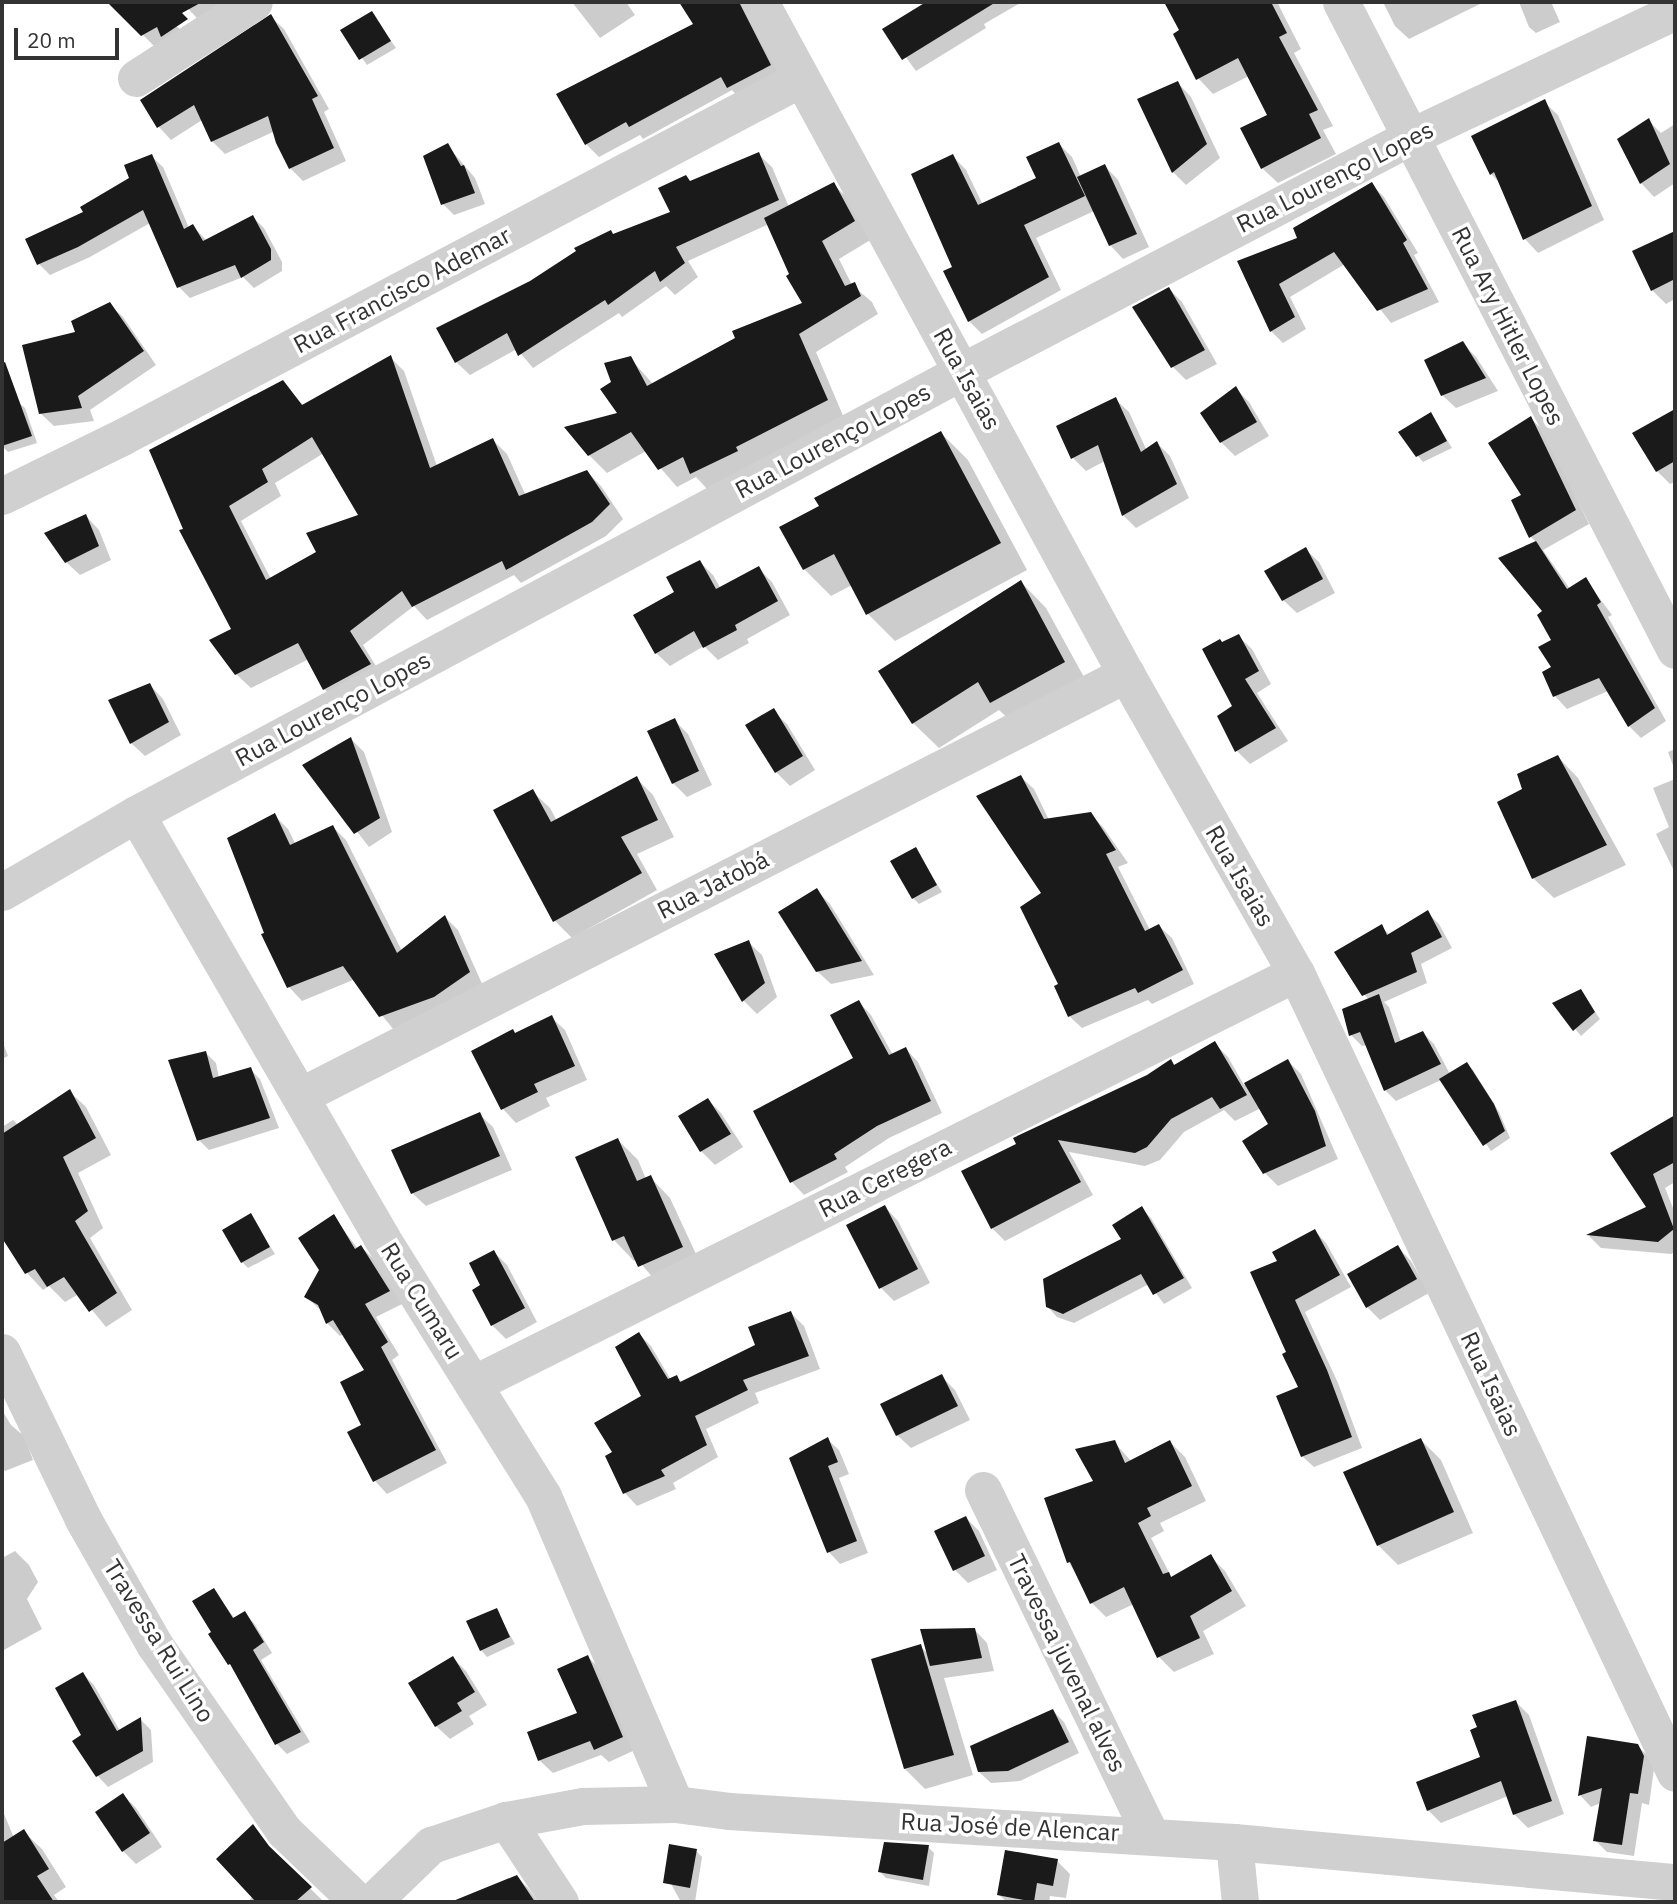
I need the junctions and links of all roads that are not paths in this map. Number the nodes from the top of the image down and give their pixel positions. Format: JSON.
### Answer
{"nodes":[{"id":1,"x":254,"y":2,"type":"edge"},
{"id":2,"x":760,"y":2,"type":"edge"},
{"id":3,"x":1341,"y":2,"type":"edge"},
{"id":4,"x":1675,"y":11,"type":"edge"},
{"id":5,"x":136,"y":78,"type":"dead end"},
{"id":6,"x":800,"y":79,"type":"junction"},
{"id":7,"x":1410,"y":137,"type":"junction"},
{"id":8,"x":963,"y":371,"type":"junction"},
{"id":9,"x":2,"y":496,"type":"edge"},
{"id":10,"x":1675,"y":650,"type":"edge"},
{"id":11,"x":1126,"y":674,"type":"junction"},
{"id":12,"x":136,"y":814,"type":"junction"},
{"id":13,"x":2,"y":892,"type":"edge"},
{"id":14,"x":1296,"y":973,"type":"junction"},
{"id":15,"x":300,"y":1096,"type":"junction"},
{"id":16,"x":2,"y":1352,"type":"edge"},
{"id":17,"x":473,"y":1384,"type":"junction"},
{"id":18,"x":983,"y":1490,"type":"dead end"},
{"id":19,"x":1675,"y":1773,"type":"edge"},
{"id":20,"x":675,"y":1804,"type":"junction"},
{"id":21,"x":506,"y":1820,"type":"junction"},
{"id":22,"x":1152,"y":1836,"type":"junction"},
{"id":23,"x":1234,"y":1842,"type":"junction"},
{"id":24,"x":1675,"y":1882,"type":"edge"},
{"id":25,"x":358,"y":1902,"type":"edge"},
{"id":26,"x":372,"y":1902,"type":"edge"},
{"id":27,"x":561,"y":1902,"type":"edge"},
{"id":28,"x":1240,"y":1902,"type":"edge"}],
"edges":[{"from":1,"to":5,"type":"street"},
{"from":2,"to":6,"type":"street","name":"Rua Isaias"},
{"from":3,"to":7,"type":"street","name":"Rua Ary Hitler Lopes"},
{"from":4,"to":7,"type":"street","name":"Rua Lourenço Lopes"},
{"from":6,"to":8,"type":"street","name":"Rua Isaias"},
{"from":6,"to":9,"type":"street","name":"Rua Francisco Ademar"},
{"from":7,"to":8,"type":"street","name":"Rua Lourenço Lopes"},
{"from":7,"to":10,"type":"street","name":"Rua Ary Hitler Lopes"},
{"from":8,"to":11,"type":"street","name":"Rua Isaias"},
{"from":8,"to":12,"type":"street","name":"Rua Lourenço Lopes"},
{"from":11,"to":14,"type":"street","name":"Rua Isaias"},
{"from":11,"to":15,"type":"street","name":"Rua Jatobá"},
{"from":12,"to":13,"type":"street","name":"Rua Lourenço Lopes"},
{"from":12,"to":15,"type":"street","name":"Rua Cumaru"},
{"from":14,"to":17,"type":"street","name":"Rua Ceregera"},
{"from":14,"to":19,"type":"street","name":"Rua Isaias"},
{"from":15,"to":17,"type":"street","name":"Rua Cumaru"},
{"from":16,"to":25,"type":"street","name":"Travessa Rui Lino"},
{"from":17,"to":20,"type":"street","name":"Rua Cumaru"},
{"from":18,"to":22,"type":"street","name":"Travessa juvenal alves"},
{"from":20,"to":21,"type":"street","name":"Rua José de Alencar"},
{"from":20,"to":22,"type":"street","name":"Rua José de Alencar"},
{"from":21,"to":26,"type":"street","name":"Rua José de Alencar"},
{"from":21,"to":27,"type":"street"},
{"from":22,"to":23,"type":"street","name":"Rua José de Alencar"},
{"from":23,"to":24,"type":"street","name":"Rua José de Alencar"},
{"from":23,"to":28,"type":"street"}]}
